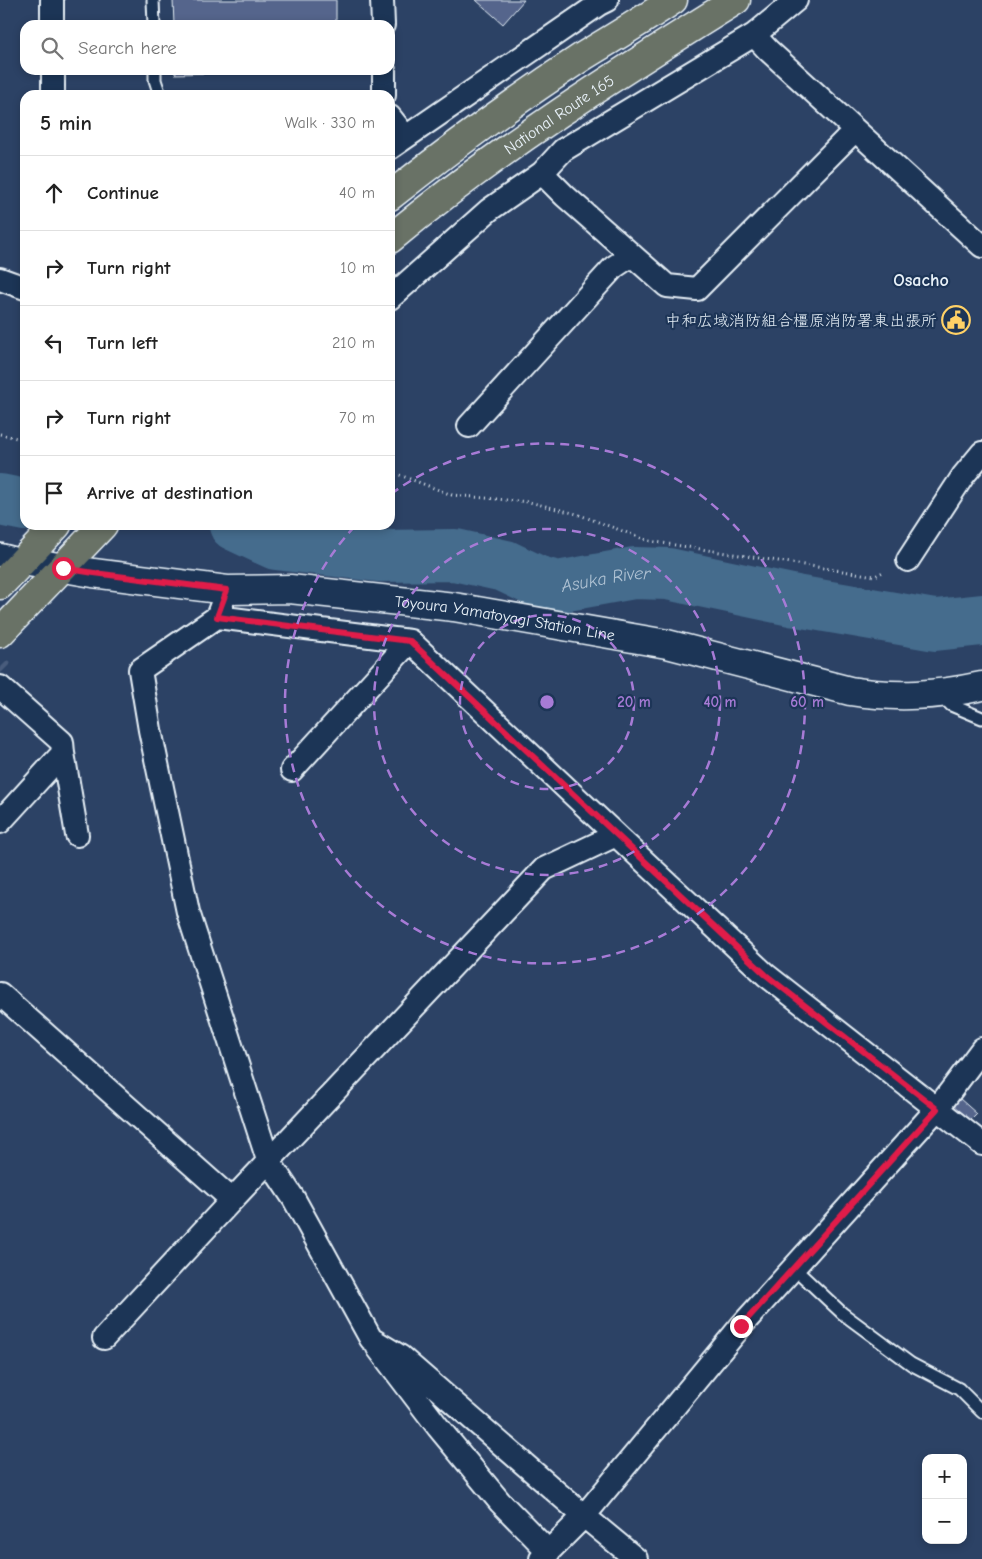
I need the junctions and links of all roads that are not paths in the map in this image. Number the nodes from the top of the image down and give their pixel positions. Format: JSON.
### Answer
{"nodes":[{"id":1,"x":52,"y":0,"type":"edge"},
{"id":2,"x":153,"y":0,"type":"edge"},
{"id":3,"x":382,"y":0,"type":"edge"},
{"id":4,"x":607,"y":0,"type":"edge"},
{"id":5,"x":673,"y":0,"type":"edge"},
{"id":6,"x":736,"y":0,"type":"edge"},
{"id":7,"x":796,"y":0,"type":"edge"},
{"id":8,"x":52,"y":20,"type":"edge"},
{"id":9,"x":154,"y":20,"type":"edge"},
{"id":10,"x":383,"y":20,"type":"edge"},
{"id":11,"x":754,"y":35,"type":"junction"},
{"id":12,"x":53,"y":75,"type":"edge"},
{"id":13,"x":155,"y":75,"type":"edge"},
{"id":14,"x":384,"y":75,"type":"edge"},
{"id":15,"x":53,"y":90,"type":"edge"},
{"id":16,"x":158,"y":90,"type":"edge"},
{"id":17,"x":384,"y":90,"type":"edge"},
{"id":18,"x":855,"y":130,"type":"junction"},
{"id":19,"x":398,"y":142,"type":"edge"},
{"id":20,"x":542,"y":172,"type":"junction"},
{"id":21,"x":395,"y":192,"type":"edge"},
{"id":22,"x":395,"y":235,"type":"edge"},
{"id":23,"x":982,"y":246,"type":"edge"},
{"id":24,"x":632,"y":255,"type":"junction"},
{"id":25,"x":0,"y":279,"type":"edge"},
{"id":26,"x":20,"y":286,"type":"edge"},
{"id":27,"x":395,"y":294,"type":"edge"},
{"id":28,"x":469,"y":426,"type":"dead end"},
{"id":29,"x":982,"y":453,"type":"edge"},
{"id":30,"x":98,"y":530,"type":"edge"},
{"id":31,"x":30,"y":546,"type":"edge"},
{"id":32,"x":71,"y":559,"type":"junction"},
{"id":33,"x":908,"y":560,"type":"road end"},
{"id":34,"x":0,"y":585,"type":"edge"},
{"id":35,"x":227,"y":590,"type":"junction"},
{"id":36,"x":217,"y":617,"type":"junction"},
{"id":37,"x":0,"y":633,"type":"edge"},
{"id":38,"x":410,"y":641,"type":"junction"},
{"id":39,"x":1,"y":681,"type":"edge"},
{"id":40,"x":982,"y":686,"type":"edge"},
{"id":41,"x":941,"y":694,"type":"junction"},
{"id":42,"x":982,"y":718,"type":"edge"},
{"id":43,"x":63,"y":753,"type":"junction"},
{"id":44,"x":292,"y":770,"type":"dead end"},
{"id":45,"x":0,"y":822,"type":"edge"},
{"id":46,"x":77,"y":835,"type":"dead end"},
{"id":47,"x":616,"y":836,"type":"junction"},
{"id":48,"x":0,"y":994,"type":"edge"},
{"id":49,"x":982,"y":1049,"type":"edge"},
{"id":50,"x":937,"y":1109,"type":"junction"},
{"id":51,"x":982,"y":1144,"type":"edge"},
{"id":52,"x":268,"y":1160,"type":"junction"},
{"id":53,"x":232,"y":1200,"type":"junction"},
{"id":54,"x":794,"y":1268,"type":"junction"},
{"id":55,"x":104,"y":1338,"type":"dead end"},
{"id":56,"x":371,"y":1339,"type":"junction"},
{"id":57,"x":982,"y":1412,"type":"edge"},
{"id":58,"x":584,"y":1516,"type":"junction"},
{"id":59,"x":545,"y":1555,"type":"edge"},
{"id":60,"x":636,"y":1559,"type":"edge"}],
"edges":[{"from":1,"to":8,"type":"street"},
{"from":2,"to":9,"type":"lane"},
{"from":3,"to":10,"type":"street"},
{"from":4,"to":19,"type":"street"},
{"from":5,"to":21,"type":"highway","name":"National Route 165"},
{"from":6,"to":22,"type":"highway","name":"National Route 165"},
{"from":7,"to":11,"type":"street"},
{"from":11,"to":18,"type":"street"},
{"from":11,"to":20,"type":"street"},
{"from":12,"to":15,"type":"street"},
{"from":13,"to":16,"type":"lane"},
{"from":14,"to":17,"type":"street"},
{"from":18,"to":23,"type":"street"},
{"from":18,"to":24,"type":"street"},
{"from":20,"to":24,"type":"street"},
{"from":20,"to":27,"type":"street"},
{"from":24,"to":28,"type":"street"},
{"from":25,"to":26,"type":"street"},
{"from":29,"to":33,"type":"street"},
{"from":30,"to":32,"type":"highway"},
{"from":31,"to":32,"type":"main road","name":"Toyoura Yamatoyagi Station Line"},
{"from":31,"to":34,"type":"highway"},
{"from":32,"to":35,"type":"main road","name":"Toyoura Yamatoyagi Station Line"},
{"from":32,"to":37,"type":"highway"},
{"from":35,"to":36,"type":"street"},
{"from":35,"to":41,"type":"main road","name":"Toyoura Yamatoyagi Station Line"},
{"from":36,"to":38,"type":"street"},
{"from":36,"to":52,"type":"street"},
{"from":38,"to":44,"type":"street"},
{"from":38,"to":47,"type":"street"},
{"from":39,"to":43,"type":"street"},
{"from":40,"to":41,"type":"main road","name":"Toyoura Yamatoyagi Station Line"},
{"from":41,"to":42,"type":"lane"},
{"from":43,"to":45,"type":"street"},
{"from":43,"to":46,"type":"street"},
{"from":47,"to":50,"type":"street"},
{"from":47,"to":52,"type":"street"},
{"from":48,"to":53,"type":"street"},
{"from":49,"to":50,"type":"street"},
{"from":50,"to":51,"type":"street"},
{"from":50,"to":54,"type":"street"},
{"from":52,"to":53,"type":"street"},
{"from":52,"to":56,"type":"street"},
{"from":53,"to":55,"type":"street"},
{"from":54,"to":57,"type":"lane"},
{"from":54,"to":58,"type":"street"},
{"from":56,"to":58,"type":"street"},
{"from":56,"to":59,"type":"street"},
{"from":58,"to":59,"type":"street"},
{"from":58,"to":60,"type":"street"}]}
